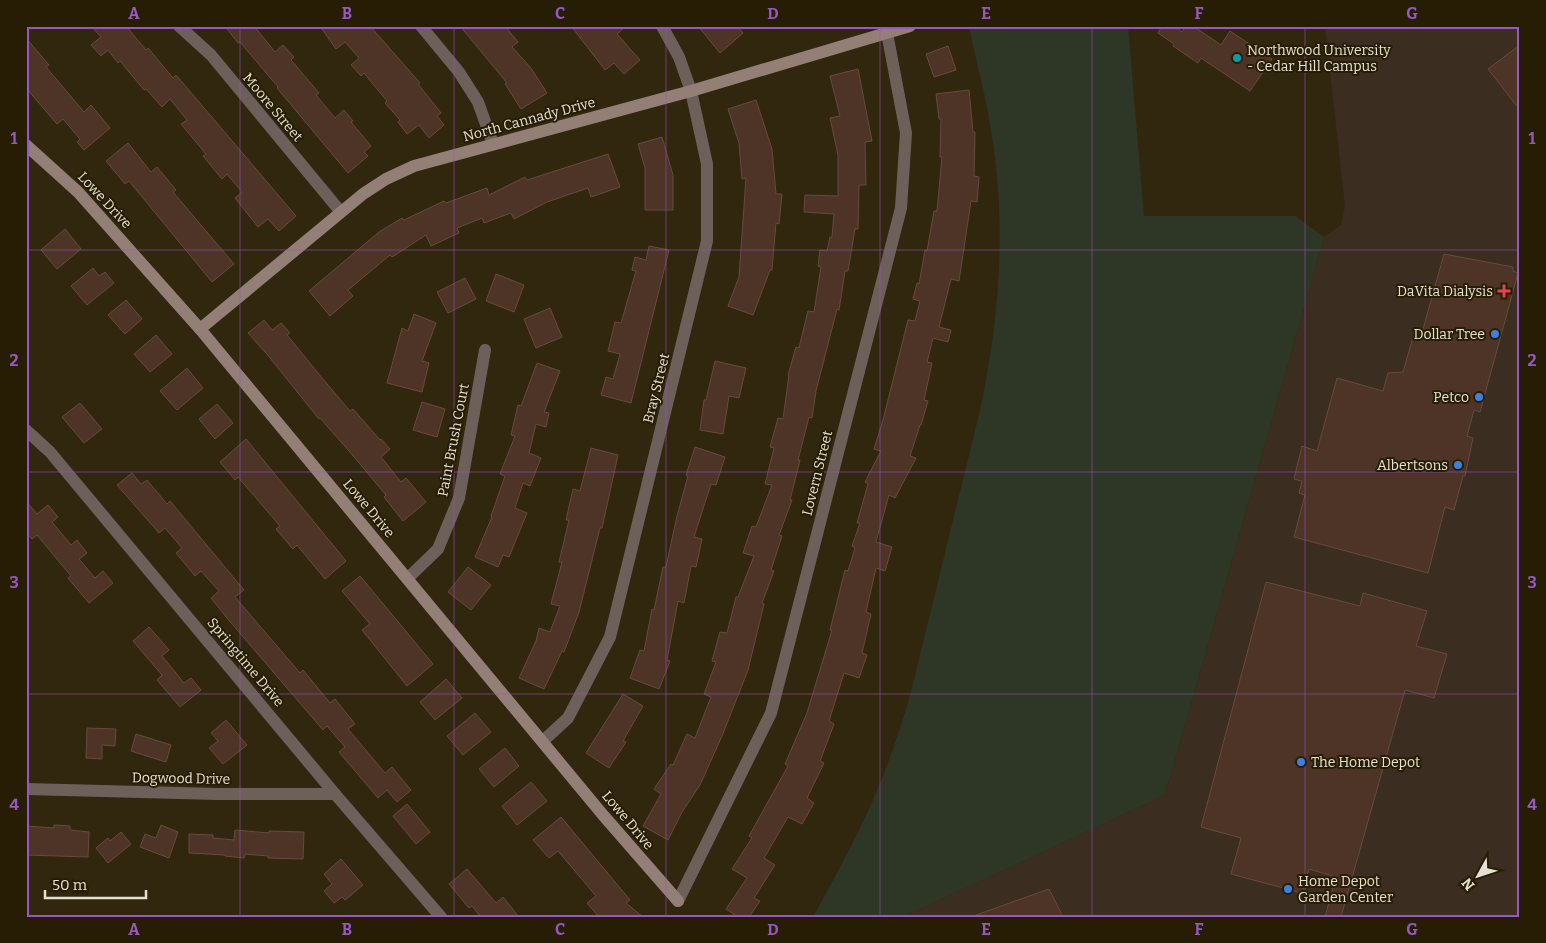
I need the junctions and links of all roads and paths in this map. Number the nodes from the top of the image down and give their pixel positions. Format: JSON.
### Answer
{"nodes":[{"id":1,"x":179,"y":26,"type":"edge"},
{"id":2,"x":421,"y":26,"type":"edge"},
{"id":3,"x":662,"y":26,"type":"edge"},
{"id":4,"x":910,"y":26,"type":"edge"},
{"id":5,"x":885,"y":30,"type":"edge"},
{"id":6,"x":691,"y":91,"type":"junction"},
{"id":7,"x":493,"y":144,"type":"junction"},
{"id":8,"x":26,"y":145,"type":"edge"},
{"id":9,"x":340,"y":211,"type":"junction"},
{"id":10,"x":200,"y":329,"type":"junction"},
{"id":11,"x":484,"y":350,"type":"dead end"},
{"id":12,"x":26,"y":430,"type":"edge"},
{"id":13,"x":408,"y":578,"type":"junction"},
{"id":14,"x":543,"y":740,"type":"junction"},
{"id":15,"x":26,"y":789,"type":"edge"},
{"id":16,"x":335,"y":794,"type":"junction"},
{"id":17,"x":678,"y":901,"type":"joint"},
{"id":18,"x":440,"y":917,"type":"edge"}],
"edges":[{"from":1,"to":9,"type":"street","name":"Moore Street"},
{"from":2,"to":7,"type":"street"},
{"from":3,"to":6,"type":"street","name":"Bray Street"},
{"from":4,"to":5,"type":"street","name":"North Cannady Drive"},
{"from":5,"to":6,"type":"street","name":"North Cannady Drive"},
{"from":5,"to":17,"type":"street","name":"Lovern Street"},
{"from":6,"to":7,"type":"street","name":"North Cannady Drive"},
{"from":6,"to":14,"type":"street","name":"Bray Street"},
{"from":7,"to":9,"type":"street","name":"North Cannady Drive"},
{"from":8,"to":10,"type":"street","name":"Lowe Drive"},
{"from":9,"to":10,"type":"street","name":"North Cannady Drive"},
{"from":10,"to":13,"type":"street","name":"Lowe Drive"},
{"from":11,"to":13,"type":"street","name":"Paint Brush Court"},
{"from":12,"to":16,"type":"street","name":"Springtime Drive"},
{"from":13,"to":14,"type":"street","name":"Lowe Drive"},
{"from":14,"to":17,"type":"street","name":"Lowe Drive"},
{"from":15,"to":16,"type":"street","name":"Dogwood Drive"},
{"from":16,"to":18,"type":"street","name":"Springtime Drive"}]}
